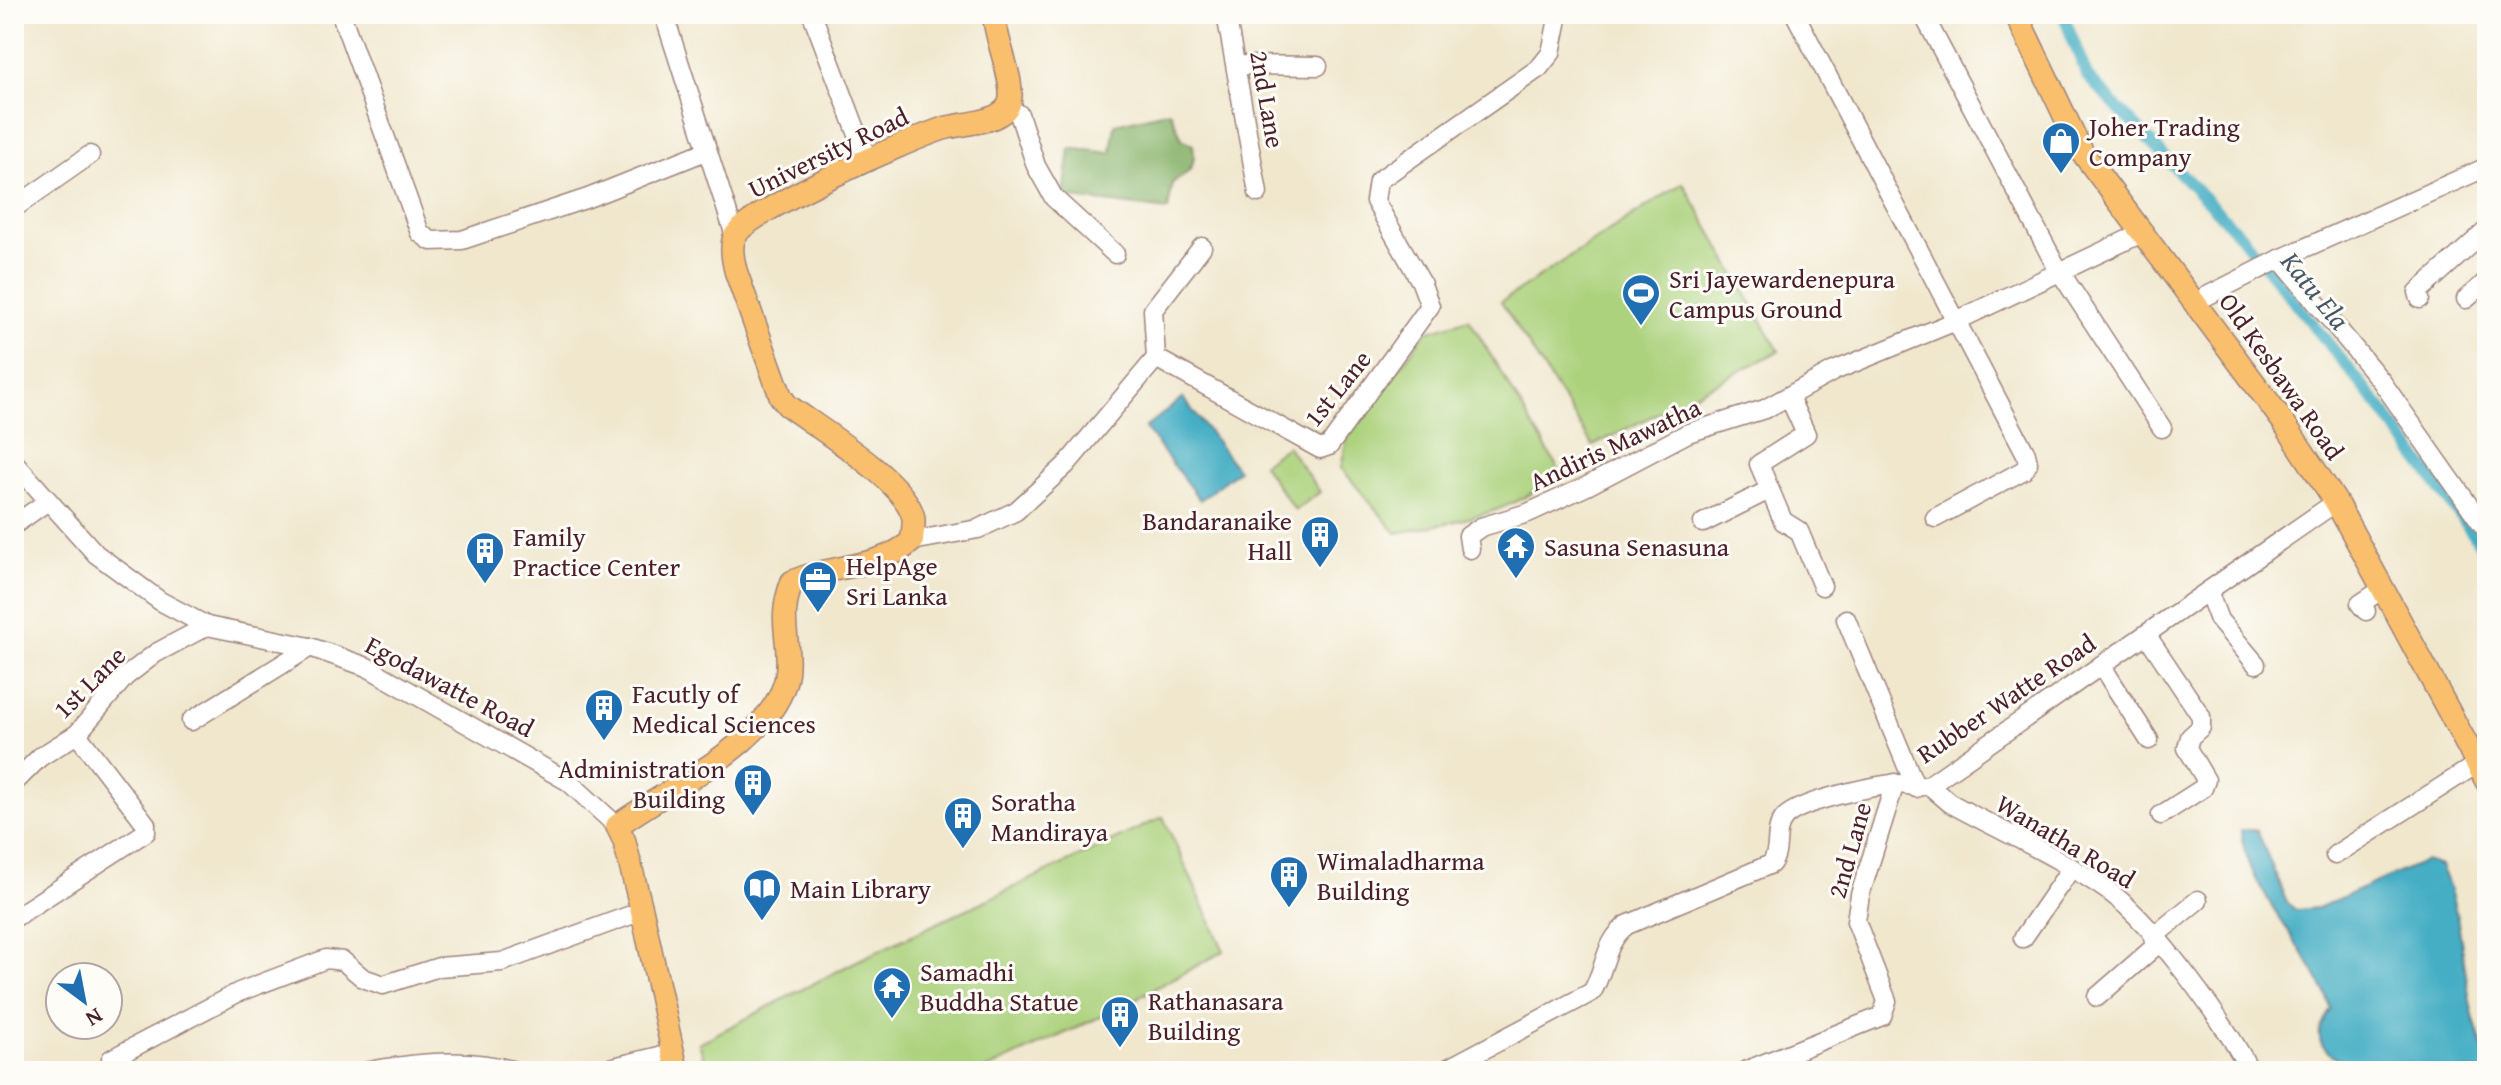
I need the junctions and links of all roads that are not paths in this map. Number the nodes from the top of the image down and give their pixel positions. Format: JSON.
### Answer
{"nodes":[{"id":1,"x":341,"y":14,"type":"edge"},
{"id":2,"x":669,"y":14,"type":"edge"},
{"id":3,"x":812,"y":14,"type":"edge"},
{"id":4,"x":994,"y":14,"type":"edge"},
{"id":5,"x":1226,"y":14,"type":"edge"},
{"id":6,"x":1559,"y":14,"type":"edge"},
{"id":7,"x":1795,"y":14,"type":"edge"},
{"id":8,"x":1923,"y":14,"type":"edge"},
{"id":9,"x":2016,"y":14,"type":"edge"},
{"id":10,"x":1236,"y":65,"type":"junction"},
{"id":11,"x":1318,"y":66,"type":"dead end"},
{"id":12,"x":1008,"y":107,"type":"junction"},
{"id":13,"x":706,"y":151,"type":"junction"},
{"id":14,"x":90,"y":155,"type":"dead end"},
{"id":15,"x":868,"y":161,"type":"junction"},
{"id":16,"x":2487,"y":167,"type":"edge"},
{"id":17,"x":1258,"y":193,"type":"dead end"},
{"id":18,"x":14,"y":208,"type":"edge"},
{"id":19,"x":2487,"y":230,"type":"edge"},
{"id":20,"x":2144,"y":232,"type":"junction"},
{"id":21,"x":735,"y":236,"type":"junction"},
{"id":22,"x":1202,"y":247,"type":"dead end"},
{"id":23,"x":1115,"y":254,"type":"dead end"},
{"id":24,"x":2280,"y":259,"type":"junction"},
{"id":25,"x":2061,"y":271,"type":"junction"},
{"id":26,"x":2487,"y":281,"type":"edge"},
{"id":27,"x":2420,"y":299,"type":"dead end"},
{"id":28,"x":2466,"y":299,"type":"dead end"},
{"id":29,"x":2195,"y":302,"type":"junction"},
{"id":30,"x":1956,"y":321,"type":"junction"},
{"id":31,"x":1156,"y":358,"type":"junction"},
{"id":32,"x":1789,"y":397,"type":"junction"},
{"id":33,"x":2162,"y":428,"type":"dead end"},
{"id":34,"x":14,"y":462,"type":"edge"},
{"id":35,"x":1769,"y":490,"type":"junction"},
{"id":36,"x":48,"y":501,"type":"junction"},
{"id":37,"x":2336,"y":502,"type":"junction"},
{"id":38,"x":1935,"y":518,"type":"dead end"},
{"id":39,"x":1703,"y":523,"type":"dead end"},
{"id":40,"x":14,"y":525,"type":"edge"},
{"id":41,"x":2487,"y":531,"type":"edge"},
{"id":42,"x":912,"y":541,"type":"junction"},
{"id":43,"x":1470,"y":549,"type":"dead end"},
{"id":44,"x":1822,"y":586,"type":"dead end"},
{"id":45,"x":2381,"y":590,"type":"junction"},
{"id":46,"x":2208,"y":591,"type":"junction"},
{"id":47,"x":2366,"y":611,"type":"dead end"},
{"id":48,"x":1846,"y":619,"type":"dead end"},
{"id":49,"x":207,"y":626,"type":"junction"},
{"id":50,"x":2146,"y":634,"type":"junction"},
{"id":51,"x":310,"y":647,"type":"junction"},
{"id":52,"x":2256,"y":664,"type":"dead end"},
{"id":53,"x":2101,"y":665,"type":"junction"},
{"id":54,"x":191,"y":721,"type":"dead end"},
{"id":55,"x":77,"y":734,"type":"junction"},
{"id":56,"x":2149,"y":740,"type":"dead end"},
{"id":57,"x":2484,"y":775,"type":"edge"},
{"id":58,"x":14,"y":783,"type":"edge"},
{"id":59,"x":1895,"y":783,"type":"junction"},
{"id":60,"x":1923,"y":787,"type":"junction"},
{"id":61,"x":2161,"y":815,"type":"dead end"},
{"id":62,"x":617,"y":826,"type":"junction"},
{"id":63,"x":2335,"y":855,"type":"dead end"},
{"id":64,"x":2070,"y":870,"type":"junction"},
{"id":65,"x":2198,"y":900,"type":"dead end"},
{"id":66,"x":642,"y":911,"type":"junction"},
{"id":67,"x":14,"y":918,"type":"edge"},
{"id":68,"x":2023,"y":938,"type":"dead end"},
{"id":69,"x":2156,"y":940,"type":"junction"},
{"id":70,"x":2097,"y":997,"type":"dead end"},
{"id":71,"x":111,"y":1059,"type":"dead end"},
{"id":72,"x":675,"y":1062,"type":"edge"},
{"id":73,"x":368,"y":1071,"type":"edge"},
{"id":74,"x":515,"y":1071,"type":"edge"},
{"id":75,"x":597,"y":1071,"type":"edge"},
{"id":76,"x":1443,"y":1071,"type":"edge"},
{"id":77,"x":1745,"y":1071,"type":"edge"},
{"id":78,"x":2250,"y":1071,"type":"edge"}],
"edges":[{"from":1,"to":13,"type":"street"},
{"from":2,"to":13,"type":"street"},
{"from":3,"to":15,"type":"street"},
{"from":4,"to":12,"type":"main road"},
{"from":5,"to":10,"type":"street","name":"2nd Lane"},
{"from":6,"to":31,"type":"street","name":"1st Lane"},
{"from":7,"to":30,"type":"street"},
{"from":8,"to":25,"type":"street"},
{"from":9,"to":20,"type":"main road","name":"Old Kesbawa Road"},
{"from":10,"to":11,"type":"street"},
{"from":10,"to":17,"type":"street","name":"2nd Lane"},
{"from":12,"to":15,"type":"main road","name":"University Road"},
{"from":12,"to":23,"type":"street"},
{"from":13,"to":21,"type":"street"},
{"from":14,"to":18,"type":"street"},
{"from":15,"to":21,"type":"main road","name":"University Road"},
{"from":16,"to":24,"type":"street"},
{"from":19,"to":27,"type":"street"},
{"from":20,"to":25,"type":"street","name":"Andiris Mawatha"},
{"from":20,"to":29,"type":"main road","name":"Old Kesbawa Road"},
{"from":21,"to":42,"type":"main road","name":"University Road"},
{"from":22,"to":31,"type":"street"},
{"from":24,"to":29,"type":"street"},
{"from":24,"to":41,"type":"street"},
{"from":25,"to":30,"type":"street","name":"Andiris Mawatha"},
{"from":25,"to":33,"type":"street"},
{"from":26,"to":28,"type":"street"},
{"from":29,"to":37,"type":"main road","name":"Old Kesbawa Road"},
{"from":30,"to":32,"type":"street","name":"Andiris Mawatha"},
{"from":30,"to":38,"type":"street"},
{"from":31,"to":42,"type":"street"},
{"from":32,"to":35,"type":"street"},
{"from":32,"to":43,"type":"street","name":"Andiris Mawatha"},
{"from":34,"to":36,"type":"street","name":"Egodawatte Road"},
{"from":35,"to":39,"type":"street"},
{"from":35,"to":44,"type":"street"},
{"from":36,"to":40,"type":"street"},
{"from":36,"to":49,"type":"street","name":"Egodawatte Road"},
{"from":37,"to":45,"type":"main road","name":"Old Kesbawa Road"},
{"from":37,"to":46,"type":"street","name":"Rubber Watte Road"},
{"from":42,"to":62,"type":"main road"},
{"from":45,"to":47,"type":"street"},
{"from":45,"to":57,"type":"main road","name":"Old Kesbawa Road"},
{"from":46,"to":50,"type":"street","name":"Rubber Watte Road"},
{"from":46,"to":52,"type":"street"},
{"from":48,"to":60,"type":"street"},
{"from":49,"to":51,"type":"street","name":"Egodawatte Road"},
{"from":49,"to":55,"type":"street","name":"1st Lane"},
{"from":50,"to":53,"type":"street","name":"Rubber Watte Road"},
{"from":50,"to":61,"type":"street"},
{"from":51,"to":54,"type":"street"},
{"from":51,"to":62,"type":"street","name":"Egodawatte Road"},
{"from":53,"to":56,"type":"street"},
{"from":53,"to":60,"type":"street","name":"Rubber Watte Road"},
{"from":55,"to":58,"type":"street","name":"1st Lane"},
{"from":55,"to":67,"type":"street"},
{"from":57,"to":63,"type":"street"},
{"from":59,"to":60,"type":"street","name":"Rubber Watte Road"},
{"from":59,"to":76,"type":"street","name":"Rubber Watte Road"},
{"from":59,"to":77,"type":"street","name":"2nd Lane"},
{"from":60,"to":64,"type":"street","name":"Wanatha Road"},
{"from":62,"to":66,"type":"main road"},
{"from":64,"to":68,"type":"street"},
{"from":64,"to":69,"type":"street","name":"Wanatha Road"},
{"from":65,"to":69,"type":"street"},
{"from":66,"to":71,"type":"street"},
{"from":66,"to":72,"type":"main road"},
{"from":69,"to":70,"type":"street"},
{"from":69,"to":78,"type":"street","name":"Wanatha Road"},
{"from":72,"to":75,"type":"street"},
{"from":73,"to":74,"type":"street"}]}
